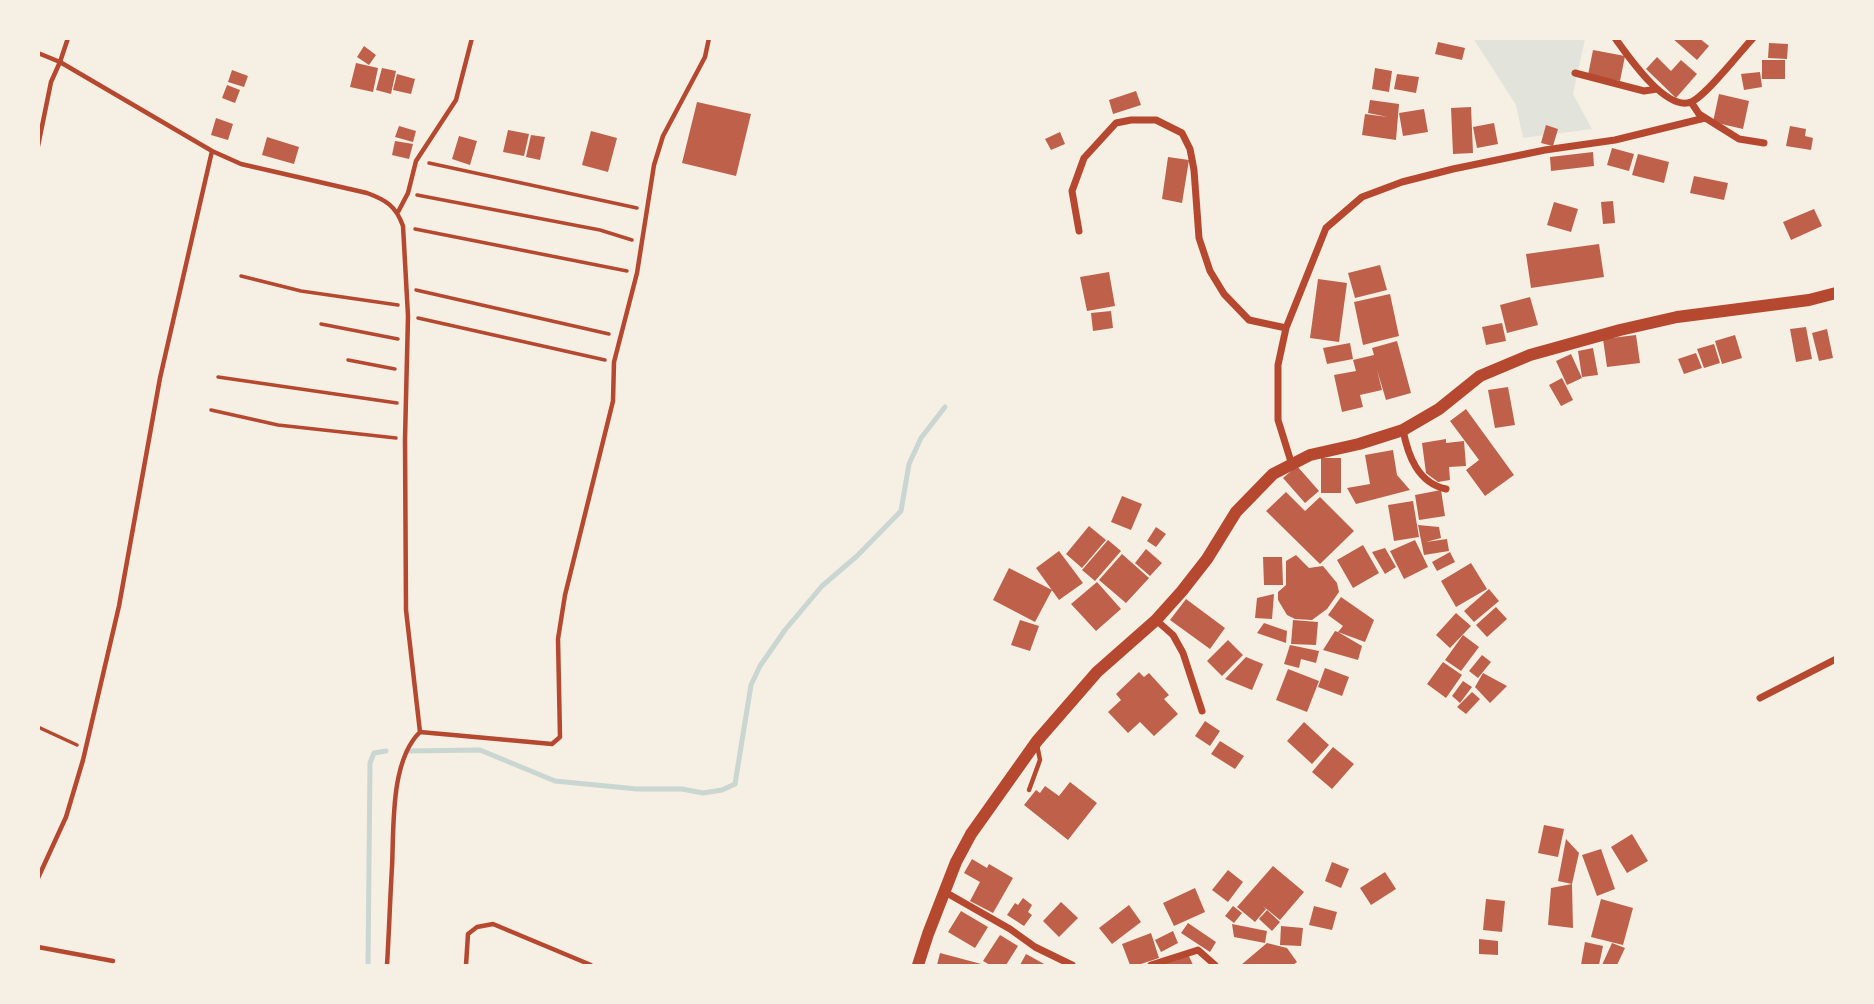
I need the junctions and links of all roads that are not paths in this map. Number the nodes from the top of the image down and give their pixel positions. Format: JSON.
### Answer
{"nodes":[{"id":1,"x":68,"y":38,"type":"edge"},
{"id":2,"x":472,"y":38,"type":"edge"},
{"id":3,"x":709,"y":38,"type":"edge"},
{"id":4,"x":1615,"y":38,"type":"edge"},
{"id":5,"x":1752,"y":38,"type":"edge"},
{"id":6,"x":38,"y":53,"type":"edge"},
{"id":7,"x":60,"y":62,"type":"junction"},
{"id":8,"x":1575,"y":73,"type":"dead end"},
{"id":9,"x":1657,"y":89,"type":"junction"},
{"id":10,"x":1691,"y":102,"type":"junction"},
{"id":11,"x":1705,"y":118,"type":"junction"},
{"id":12,"x":1764,"y":143,"type":"dead end"},
{"id":13,"x":38,"y":146,"type":"edge"},
{"id":14,"x":212,"y":151,"type":"junction"},
{"id":15,"x":398,"y":212,"type":"junction"},
{"id":16,"x":1079,"y":231,"type":"dead end"},
{"id":17,"x":1836,"y":293,"type":"edge"},
{"id":18,"x":1286,"y":328,"type":"junction"},
{"id":19,"x":1404,"y":430,"type":"junction"},
{"id":20,"x":1292,"y":465,"type":"junction"},
{"id":21,"x":1446,"y":489,"type":"dead end"},
{"id":22,"x":1156,"y":620,"type":"junction"},
{"id":23,"x":1836,"y":659,"type":"edge"},
{"id":24,"x":1760,"y":698,"type":"dead end"},
{"id":25,"x":1202,"y":711,"type":"dead end"},
{"id":26,"x":420,"y":732,"type":"junction"},
{"id":27,"x":1037,"y":741,"type":"junction"},
{"id":28,"x":1029,"y":790,"type":"dead end"},
{"id":29,"x":38,"y":878,"type":"edge"},
{"id":30,"x":945,"y":892,"type":"junction"},
{"id":31,"x":38,"y":947,"type":"edge"},
{"id":32,"x":113,"y":961,"type":"dead end"},
{"id":33,"x":387,"y":965,"type":"edge"},
{"id":34,"x":466,"y":965,"type":"edge"},
{"id":35,"x":591,"y":965,"type":"edge"},
{"id":36,"x":918,"y":965,"type":"edge"},
{"id":37,"x":1072,"y":965,"type":"edge"},
{"id":38,"x":1150,"y":965,"type":"edge"},
{"id":39,"x":1215,"y":965,"type":"edge"}],
"edges":[{"from":1,"to":7,"type":"lane"},
{"from":2,"to":15,"type":"lane"},
{"from":3,"to":26,"type":"lane"},
{"from":4,"to":9,"type":"street"},
{"from":5,"to":10,"type":"street"},
{"from":6,"to":7,"type":"lane"},
{"from":7,"to":13,"type":"lane"},
{"from":7,"to":14,"type":"lane"},
{"from":8,"to":9,"type":"street"},
{"from":9,"to":10,"type":"street"},
{"from":10,"to":11,"type":"street"},
{"from":11,"to":12,"type":"street"},
{"from":11,"to":18,"type":"street"},
{"from":14,"to":15,"type":"lane"},
{"from":14,"to":29,"type":"lane"},
{"from":15,"to":26,"type":"lane"},
{"from":16,"to":18,"type":"street"},
{"from":17,"to":19,"type":"main road"},
{"from":18,"to":20,"type":"street"},
{"from":19,"to":20,"type":"main road"},
{"from":19,"to":21,"type":"street"},
{"from":20,"to":22,"type":"main road"},
{"from":22,"to":25,"type":"street"},
{"from":22,"to":27,"type":"main road"},
{"from":23,"to":24,"type":"street"},
{"from":26,"to":33,"type":"lane"},
{"from":27,"to":28,"type":"lane"},
{"from":27,"to":30,"type":"main road"},
{"from":30,"to":36,"type":"main road"},
{"from":30,"to":37,"type":"street"},
{"from":31,"to":32,"type":"lane"},
{"from":34,"to":35,"type":"lane"},
{"from":38,"to":39,"type":"street"}]}
